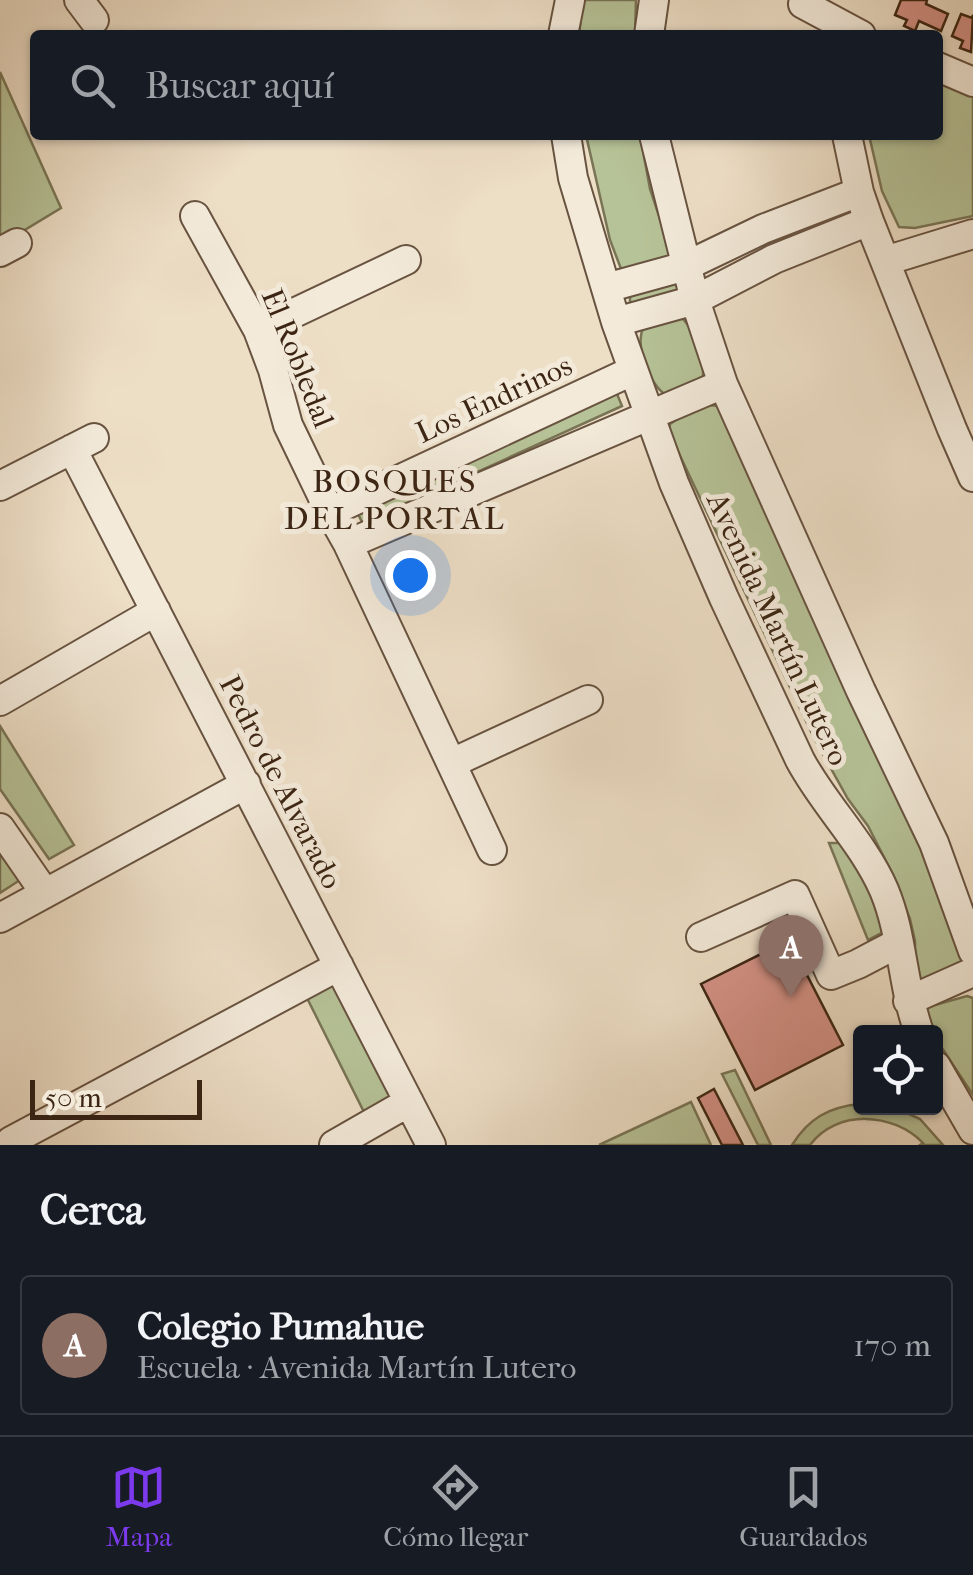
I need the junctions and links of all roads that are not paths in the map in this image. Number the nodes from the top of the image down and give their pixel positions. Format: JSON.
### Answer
{"nodes":[{"id":1,"x":570,"y":0,"type":"edge"},
{"id":2,"x":654,"y":0,"type":"edge"},
{"id":3,"x":803,"y":4,"type":"dead end"},
{"id":4,"x":565,"y":30,"type":"edge"},
{"id":5,"x":649,"y":30,"type":"edge"},
{"id":6,"x":850,"y":30,"type":"edge"},
{"id":7,"x":943,"y":70,"type":"edge"},
{"id":8,"x":973,"y":82,"type":"edge"},
{"id":9,"x":567,"y":140,"type":"edge"},
{"id":10,"x":655,"y":140,"type":"edge"},
{"id":11,"x":848,"y":140,"type":"edge"},
{"id":12,"x":860,"y":192,"type":"junction"},
{"id":13,"x":196,"y":216,"type":"dead end"},
{"id":14,"x":869,"y":221,"type":"junction"},
{"id":15,"x":763,"y":229,"type":"junction"},
{"id":16,"x":973,"y":234,"type":"edge"},
{"id":17,"x":774,"y":259,"type":"junction"},
{"id":18,"x":406,"y":260,"type":"dead end"},
{"id":19,"x":885,"y":261,"type":"junction"},
{"id":20,"x":686,"y":266,"type":"junction"},
{"id":21,"x":606,"y":288,"type":"junction"},
{"id":22,"x":694,"y":300,"type":"junction"},
{"id":23,"x":616,"y":322,"type":"junction"},
{"id":24,"x":258,"y":330,"type":"junction"},
{"id":25,"x":632,"y":370,"type":"junction"},
{"id":26,"x":723,"y":384,"type":"junction"},
{"id":27,"x":649,"y":415,"type":"junction"},
{"id":28,"x":973,"y":476,"type":"edge"},
{"id":29,"x":0,"y":486,"type":"edge"},
{"id":30,"x":330,"y":512,"type":"junction"},
{"id":31,"x":348,"y":544,"type":"junction"},
{"id":32,"x":156,"y":611,"type":"junction"},
{"id":33,"x":588,"y":700,"type":"dead end"},
{"id":34,"x":0,"y":701,"type":"edge"},
{"id":35,"x":452,"y":762,"type":"junction"},
{"id":36,"x":246,"y":784,"type":"junction"},
{"id":37,"x":0,"y":828,"type":"edge"},
{"id":38,"x":492,"y":850,"type":"dead end"},
{"id":39,"x":45,"y":893,"type":"junction"},
{"id":40,"x":0,"y":918,"type":"edge"},
{"id":41,"x":700,"y":937,"type":"dead end"},
{"id":42,"x":898,"y":943,"type":"junction"},
{"id":43,"x":973,"y":951,"type":"edge"},
{"id":44,"x":339,"y":966,"type":"junction"},
{"id":45,"x":973,"y":972,"type":"edge"},
{"id":46,"x":908,"y":1000,"type":"junction"},
{"id":47,"x":917,"y":1025,"type":"edge"},
{"id":48,"x":943,"y":1078,"type":"edge"},
{"id":49,"x":410,"y":1102,"type":"junction"},
{"id":50,"x":973,"y":1130,"type":"edge"},
{"id":51,"x":8,"y":1138,"type":"edge"},
{"id":52,"x":334,"y":1145,"type":"edge"},
{"id":53,"x":431,"y":1145,"type":"edge"}],
"edges":[{"from":1,"to":4,"type":"street"},
{"from":2,"to":5,"type":"street"},
{"from":3,"to":6,"type":"street"},
{"from":7,"to":8,"type":"street"},
{"from":9,"to":21,"type":"street","name":"Avenida Martín Lutero"},
{"from":10,"to":20,"type":"street","name":"Avenida Martín Lutero"},
{"from":11,"to":12,"type":"street"},
{"from":12,"to":14,"type":"street"},
{"from":12,"to":15,"type":"street"},
{"from":13,"to":24,"type":"street","name":"El Robledal"},
{"from":14,"to":17,"type":"street"},
{"from":14,"to":19,"type":"street"},
{"from":15,"to":17,"type":"street"},
{"from":15,"to":20,"type":"street"},
{"from":16,"to":19,"type":"street"},
{"from":17,"to":22,"type":"street"},
{"from":18,"to":24,"type":"street"},
{"from":19,"to":28,"type":"street"},
{"from":20,"to":21,"type":"street"},
{"from":20,"to":22,"type":"street","name":"Avenida Martín Lutero"},
{"from":21,"to":23,"type":"street","name":"Avenida Martín Lutero"},
{"from":22,"to":23,"type":"street"},
{"from":22,"to":26,"type":"street","name":"Avenida Martín Lutero"},
{"from":23,"to":25,"type":"street","name":"Avenida Martín Lutero"},
{"from":24,"to":30,"type":"street","name":"El Robledal"},
{"from":25,"to":27,"type":"street","name":"Avenida Martín Lutero"},
{"from":25,"to":30,"type":"street","name":"Los Endrinos"},
{"from":26,"to":27,"type":"street"},
{"from":26,"to":43,"type":"street","name":"Avenida Martín Lutero"},
{"from":27,"to":31,"type":"street"},
{"from":27,"to":42,"type":"street","name":"Avenida Martín Lutero"},
{"from":29,"to":32,"type":"street","name":"Pedro de Alvarado"},
{"from":30,"to":31,"type":"street","name":"El Robledal"},
{"from":31,"to":35,"type":"street","name":"El Robledal"},
{"from":32,"to":34,"type":"street"},
{"from":32,"to":36,"type":"street","name":"Pedro de Alvarado"},
{"from":33,"to":35,"type":"street"},
{"from":35,"to":38,"type":"street","name":"El Robledal"},
{"from":36,"to":39,"type":"street"},
{"from":36,"to":44,"type":"street","name":"Pedro de Alvarado"},
{"from":37,"to":39,"type":"street"},
{"from":39,"to":40,"type":"street"},
{"from":41,"to":42,"type":"street"},
{"from":42,"to":46,"type":"street","name":"Avenida Martín Lutero"},
{"from":44,"to":49,"type":"street","name":"Pedro de Alvarado"},
{"from":44,"to":51,"type":"street"},
{"from":45,"to":46,"type":"street"},
{"from":46,"to":47,"type":"street","name":"Avenida Martín Lutero"},
{"from":48,"to":50,"type":"street"},
{"from":49,"to":52,"type":"street"},
{"from":49,"to":53,"type":"street","name":"Pedro de Alvarado"}]}
